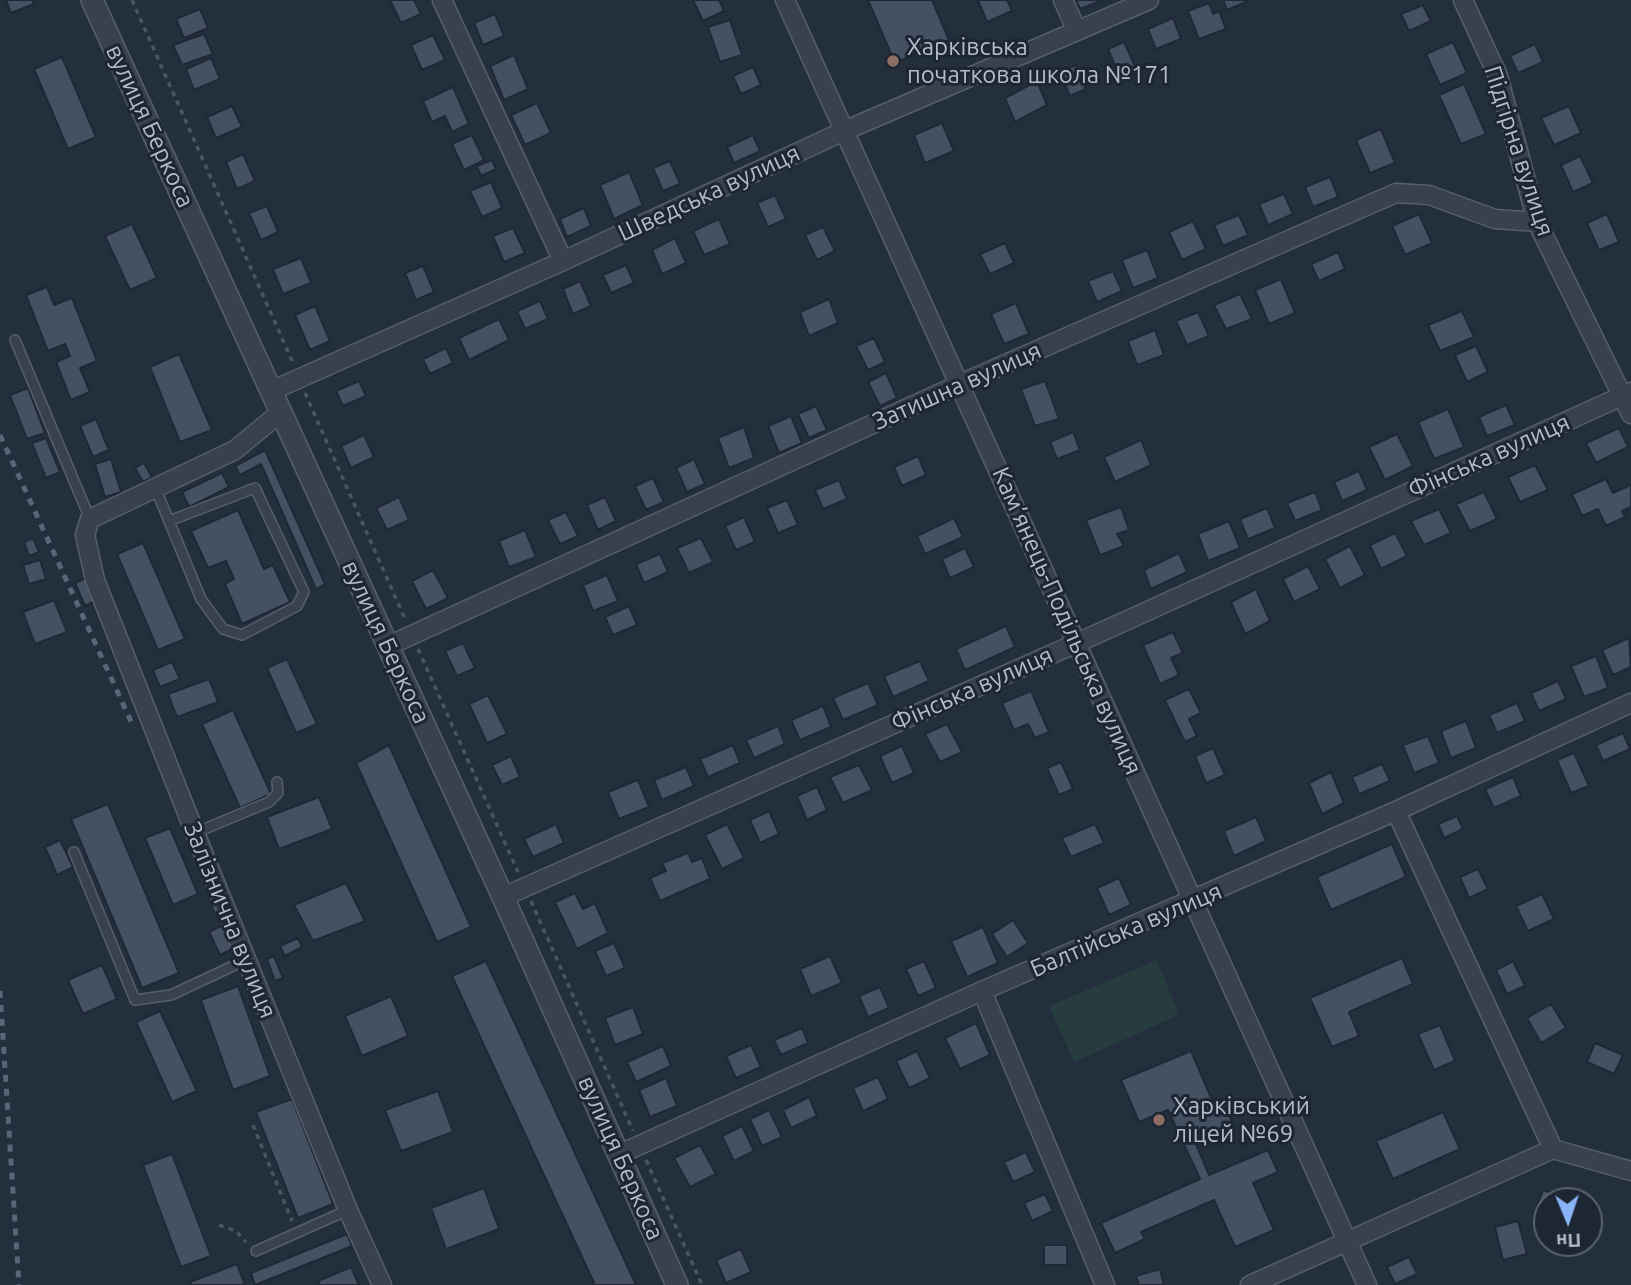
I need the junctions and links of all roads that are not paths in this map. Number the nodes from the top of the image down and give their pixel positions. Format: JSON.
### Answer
{"nodes":[{"id":1,"x":92,"y":0,"type":"edge"},
{"id":2,"x":442,"y":0,"type":"edge"},
{"id":3,"x":785,"y":0,"type":"edge"},
{"id":4,"x":1063,"y":0,"type":"edge"},
{"id":5,"x":1149,"y":0,"type":"edge"},
{"id":6,"x":1463,"y":0,"type":"edge"},
{"id":7,"x":1077,"y":31,"type":"junction"},
{"id":8,"x":844,"y":131,"type":"junction"},
{"id":9,"x":1537,"y":222,"type":"junction"},
{"id":10,"x":563,"y":261,"type":"junction"},
{"id":11,"x":15,"y":340,"type":"dead end"},
{"id":12,"x":960,"y":384,"type":"junction"},
{"id":13,"x":271,"y":391,"type":"junction"},
{"id":14,"x":1627,"y":393,"type":"edge"},
{"id":15,"x":282,"y":411,"type":"junction"},
{"id":16,"x":1631,"y":414,"type":"edge"},
{"id":17,"x":155,"y":487,"type":"junction"},
{"id":18,"x":90,"y":519,"type":"junction"},
{"id":19,"x":169,"y":521,"type":"junction"},
{"id":20,"x":1077,"y":643,"type":"junction"},
{"id":21,"x":388,"y":646,"type":"junction"},
{"id":22,"x":1631,"y":704,"type":"edge"},
{"id":23,"x":277,"y":782,"type":"dead end"},
{"id":24,"x":1396,"y":811,"type":"junction"},
{"id":25,"x":195,"y":833,"type":"junction"},
{"id":26,"x":74,"y":852,"type":"dead end"},
{"id":27,"x":503,"y":897,"type":"junction"},
{"id":28,"x":1193,"y":901,"type":"junction"},
{"id":29,"x":246,"y":960,"type":"junction"},
{"id":30,"x":982,"y":991,"type":"junction"},
{"id":31,"x":1553,"y":1149,"type":"junction"},
{"id":32,"x":620,"y":1154,"type":"junction"},
{"id":33,"x":1631,"y":1171,"type":"edge"},
{"id":34,"x":348,"y":1210,"type":"junction"},
{"id":35,"x":1347,"y":1242,"type":"junction"},
{"id":36,"x":256,"y":1251,"type":"road end"},
{"id":37,"x":382,"y":1285,"type":"edge"},
{"id":38,"x":677,"y":1285,"type":"edge"},
{"id":39,"x":1105,"y":1285,"type":"edge"},
{"id":40,"x":1250,"y":1285,"type":"edge"},
{"id":41,"x":1367,"y":1285,"type":"edge"}],
"edges":[{"from":1,"to":13,"type":"street","name":"вулиця Беркоса"},
{"from":2,"to":10,"type":"street"},
{"from":3,"to":8,"type":"street","name":"Кам’янець-Подільська вулиця"},
{"from":4,"to":7,"type":"street"},
{"from":5,"to":7,"type":"street","name":"Шведська вулиця"},
{"from":6,"to":9,"type":"street","name":"Підгірна вулиця"},
{"from":7,"to":8,"type":"street","name":"Шведська вулиця"},
{"from":8,"to":10,"type":"street","name":"Шведська вулиця"},
{"from":8,"to":12,"type":"street","name":"Кам’янець-Подільська вулиця"},
{"from":9,"to":12,"type":"street","name":"Затишна вулиця"},
{"from":9,"to":14,"type":"street","name":"Підгірна вулиця"},
{"from":10,"to":13,"type":"street","name":"Шведська вулиця"},
{"from":11,"to":18,"type":"lane"},
{"from":12,"to":20,"type":"street","name":"Кам’янець-Подільська вулиця"},
{"from":12,"to":21,"type":"street","name":"Затишна вулиця"},
{"from":13,"to":15,"type":"street","name":"вулиця Беркоса"},
{"from":14,"to":16,"type":"street","name":"Підгірна вулиця"},
{"from":14,"to":20,"type":"street","name":"Фінська вулиця"},
{"from":15,"to":17,"type":"street"},
{"from":15,"to":21,"type":"street","name":"вулиця Беркоса"},
{"from":17,"to":18,"type":"street"},
{"from":17,"to":19,"type":"lane"},
{"from":18,"to":25,"type":"street","name":"Залізнична вулиця"},
{"from":19,"to":19,"type":"lane"},
{"from":20,"to":27,"type":"street","name":"Фінська вулиця"},
{"from":20,"to":28,"type":"street","name":"Кам’янець-Подільська вулиця"},
{"from":21,"to":27,"type":"street","name":"вулиця Беркоса"},
{"from":22,"to":24,"type":"street","name":"Балтійська вулиця"},
{"from":23,"to":25,"type":"lane"},
{"from":24,"to":28,"type":"street","name":"Балтійська вулиця"},
{"from":24,"to":31,"type":"street"},
{"from":25,"to":29,"type":"street","name":"Залізнична вулиця"},
{"from":26,"to":29,"type":"lane"},
{"from":27,"to":32,"type":"street","name":"вулиця Беркоса"},
{"from":28,"to":30,"type":"street","name":"Балтійська вулиця"},
{"from":28,"to":35,"type":"street","name":"Кам’янець-Подільська вулиця"},
{"from":29,"to":34,"type":"street","name":"Залізнична вулиця"},
{"from":30,"to":32,"type":"street","name":"Балтійська вулиця"},
{"from":30,"to":39,"type":"street"},
{"from":31,"to":33,"type":"street"},
{"from":31,"to":35,"type":"street"},
{"from":32,"to":38,"type":"street","name":"вулиця Беркоса"},
{"from":34,"to":36,"type":"lane"},
{"from":34,"to":37,"type":"street","name":"Залізнична вулиця"},
{"from":35,"to":40,"type":"street"},
{"from":35,"to":41,"type":"street","name":"Кам’янець-Подільська вулиця"}]}
